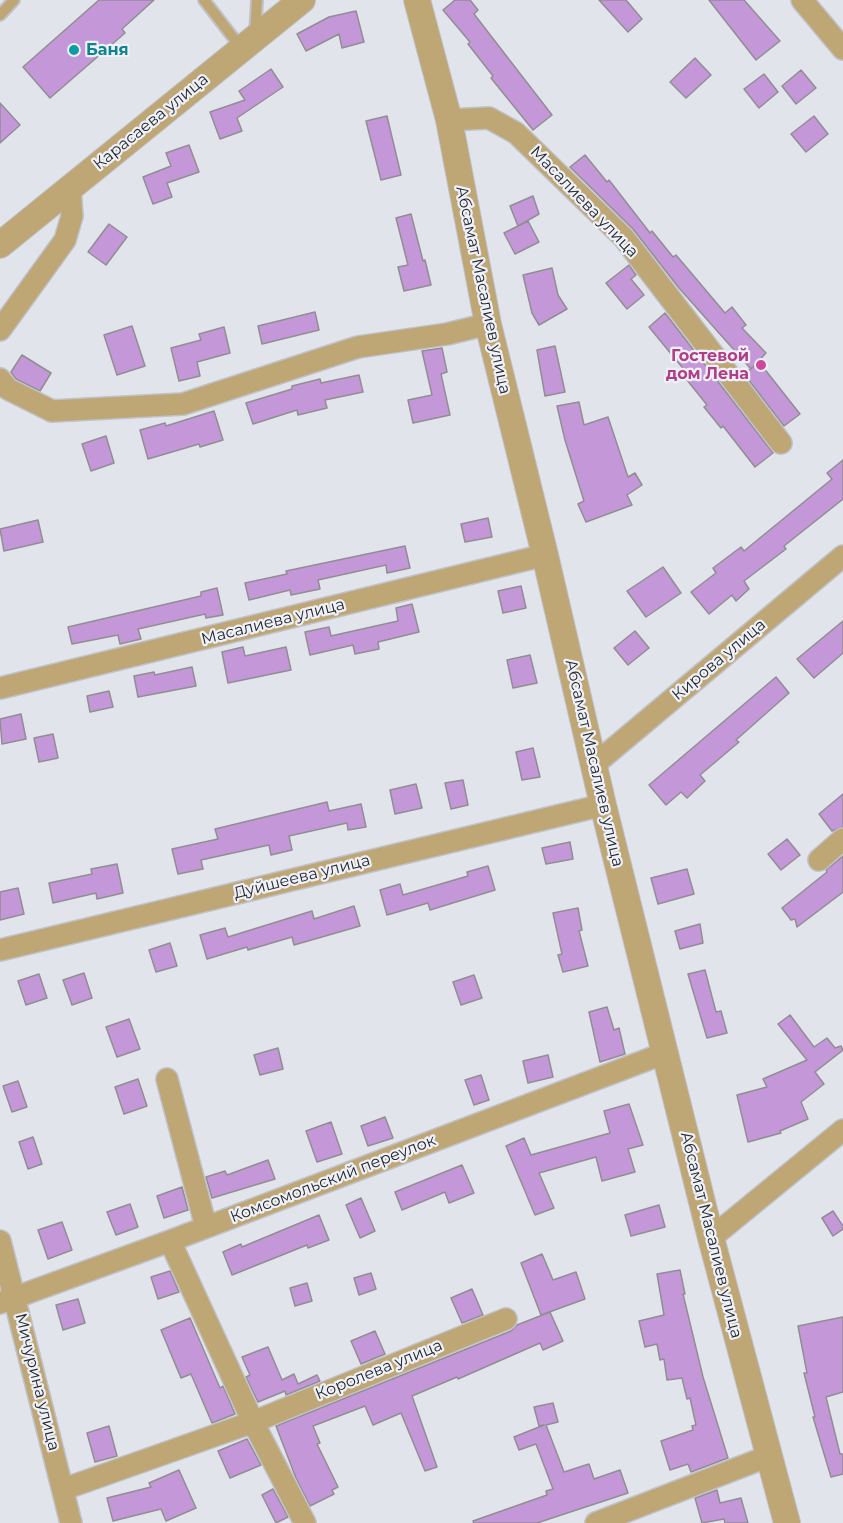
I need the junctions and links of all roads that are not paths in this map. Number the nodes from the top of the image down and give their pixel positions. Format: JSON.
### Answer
{"nodes":[{"id":1,"x":14,"y":0,"type":"edge"},
{"id":2,"x":204,"y":0,"type":"edge"},
{"id":3,"x":257,"y":0,"type":"edge"},
{"id":4,"x":302,"y":0,"type":"edge"},
{"id":5,"x":417,"y":0,"type":"edge"},
{"id":6,"x":802,"y":0,"type":"edge"},
{"id":7,"x":0,"y":15,"type":"edge"},
{"id":8,"x":248,"y":44,"type":"junction"},
{"id":9,"x":843,"y":49,"type":"edge"},
{"id":10,"x":448,"y":120,"type":"junction"},
{"id":11,"x":70,"y":188,"type":"junction"},
{"id":12,"x":0,"y":245,"type":"edge"},
{"id":13,"x":488,"y":324,"type":"junction"},
{"id":14,"x":0,"y":330,"type":"edge"},
{"id":15,"x":0,"y":379,"type":"edge"},
{"id":16,"x":781,"y":443,"type":"dead end"},
{"id":17,"x":545,"y":555,"type":"junction"},
{"id":18,"x":843,"y":556,"type":"edge"},
{"id":19,"x":0,"y":688,"type":"edge"},
{"id":20,"x":595,"y":764,"type":"junction"},
{"id":21,"x":603,"y":805,"type":"junction"},
{"id":22,"x":843,"y":839,"type":"edge"},
{"id":23,"x":819,"y":860,"type":"dead end"},
{"id":24,"x":0,"y":951,"type":"edge"},
{"id":25,"x":665,"y":1053,"type":"junction"},
{"id":26,"x":167,"y":1078,"type":"dead end"},
{"id":27,"x":843,"y":1131,"type":"edge"},
{"id":28,"x":206,"y":1227,"type":"junction"},
{"id":29,"x":711,"y":1238,"type":"junction"},
{"id":30,"x":0,"y":1241,"type":"edge"},
{"id":31,"x":170,"y":1241,"type":"junction"},
{"id":32,"x":8,"y":1300,"type":"edge"},
{"id":33,"x":506,"y":1319,"type":"dead end"},
{"id":34,"x":253,"y":1422,"type":"junction"},
{"id":35,"x":769,"y":1456,"type":"junction"},
{"id":36,"x":64,"y":1489,"type":"junction"},
{"id":37,"x":71,"y":1523,"type":"edge"},
{"id":38,"x":305,"y":1523,"type":"edge"},
{"id":39,"x":596,"y":1523,"type":"edge"},
{"id":40,"x":787,"y":1523,"type":"edge"}],
"edges":[{"from":1,"to":7,"type":"lane"},
{"from":2,"to":8,"type":"lane"},
{"from":3,"to":8,"type":"lane"},
{"from":4,"to":8,"type":"street","name":"Карасаева улица"},
{"from":5,"to":10,"type":"street","name":"Абсамат Масалиев улица"},
{"from":6,"to":9,"type":"street"},
{"from":8,"to":11,"type":"street","name":"Карасаева улица"},
{"from":10,"to":13,"type":"street","name":"Абсамат Масалиев улица"},
{"from":10,"to":16,"type":"street","name":"Масалиева улица"},
{"from":11,"to":12,"type":"street","name":"Карасаева улица"},
{"from":11,"to":14,"type":"street"},
{"from":13,"to":15,"type":"street"},
{"from":13,"to":17,"type":"street","name":"Абсамат Масалиев улица"},
{"from":17,"to":19,"type":"street","name":"Масалиева улица"},
{"from":17,"to":20,"type":"street","name":"Абсамат Масалиев улица"},
{"from":18,"to":20,"type":"street","name":"Кирова улица"},
{"from":20,"to":21,"type":"street","name":"Абсамат Масалиев улица"},
{"from":21,"to":24,"type":"street","name":"Дуйшеева улица"},
{"from":21,"to":25,"type":"street","name":"Абсамат Масалиев улица"},
{"from":22,"to":23,"type":"street"},
{"from":25,"to":28,"type":"street","name":"Комсомольский переулок"},
{"from":25,"to":29,"type":"street","name":"Абсамат Масалиев улица"},
{"from":26,"to":28,"type":"street"},
{"from":27,"to":29,"type":"street"},
{"from":28,"to":31,"type":"street","name":"Комсомольский переулок"},
{"from":29,"to":35,"type":"street","name":"Абсамат Масалиев улица"},
{"from":30,"to":32,"type":"street","name":"Мичурина улица"},
{"from":31,"to":32,"type":"street","name":"Комсомольский переулок"},
{"from":31,"to":34,"type":"street"},
{"from":32,"to":36,"type":"street","name":"Мичурина улица"},
{"from":33,"to":34,"type":"street","name":"Королева улица"},
{"from":34,"to":36,"type":"street","name":"Королева улица"},
{"from":34,"to":38,"type":"street"},
{"from":35,"to":39,"type":"street"},
{"from":35,"to":40,"type":"street","name":"Абсамат Масалиев улица"},
{"from":36,"to":37,"type":"street","name":"Мичурина улица"}]}
